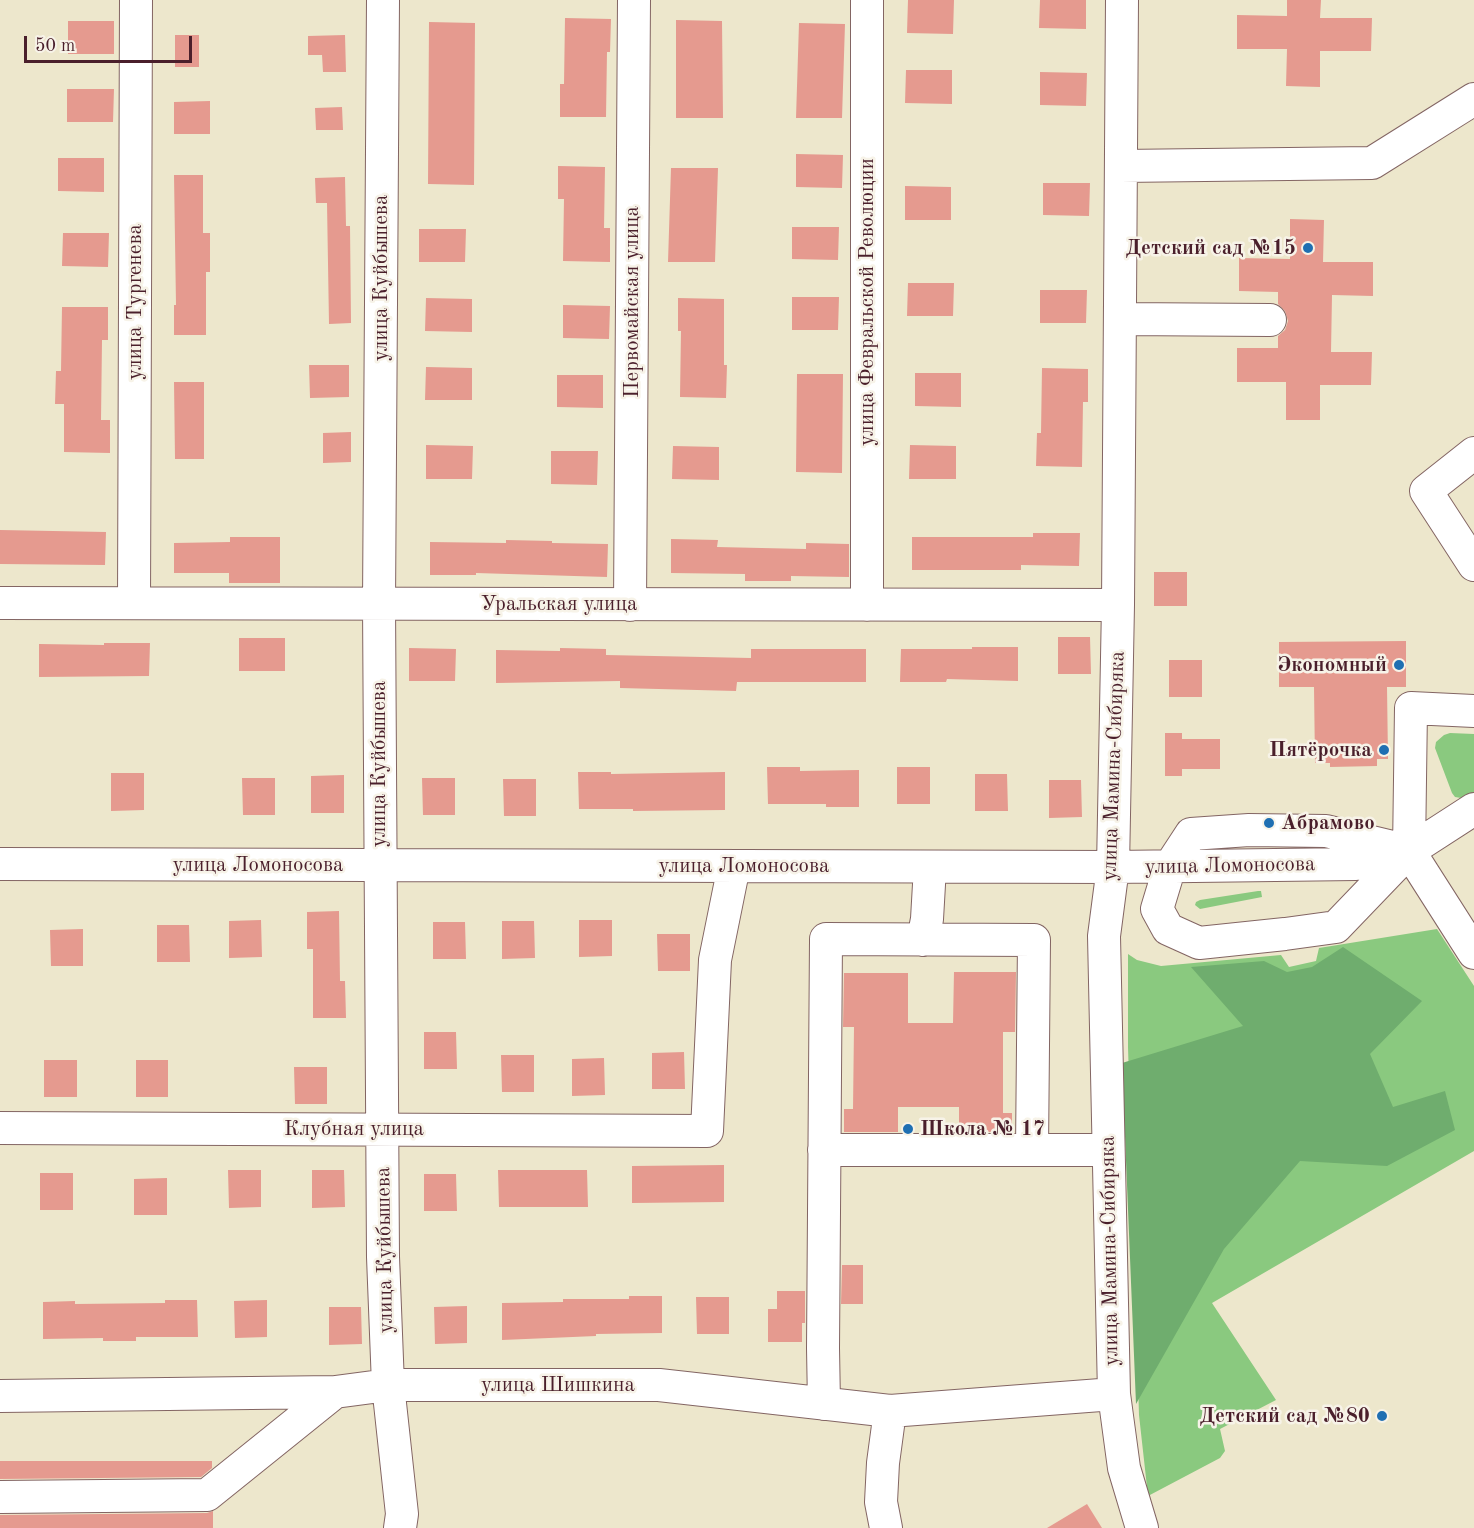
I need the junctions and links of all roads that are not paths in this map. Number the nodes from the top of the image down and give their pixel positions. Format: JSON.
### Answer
{"nodes":[{"id":1,"x":136,"y":0,"type":"edge"},
{"id":2,"x":383,"y":0,"type":"edge"},
{"id":3,"x":634,"y":0,"type":"edge"},
{"id":4,"x":867,"y":0,"type":"edge"},
{"id":5,"x":1122,"y":0,"type":"edge"},
{"id":6,"x":1474,"y":99,"type":"edge"},
{"id":7,"x":1121,"y":166,"type":"junction"},
{"id":8,"x":1120,"y":319,"type":"junction"},
{"id":9,"x":1270,"y":320,"type":"dead end"},
{"id":10,"x":1474,"y":453,"type":"edge"},
{"id":11,"x":1474,"y":565,"type":"edge"},
{"id":12,"x":0,"y":603,"type":"edge"},
{"id":13,"x":134,"y":603,"type":"junction"},
{"id":14,"x":379,"y":603,"type":"junction"},
{"id":15,"x":867,"y":604,"type":"junction"},
{"id":16,"x":630,"y":605,"type":"junction"},
{"id":17,"x":1118,"y":605,"type":"junction"},
{"id":18,"x":1474,"y":711,"type":"edge"},
{"id":19,"x":1474,"y":809,"type":"edge"},
{"id":20,"x":1409,"y":850,"type":"junction"},
{"id":21,"x":0,"y":864,"type":"edge"},
{"id":22,"x":380,"y":865,"type":"junction"},
{"id":23,"x":734,"y":866,"type":"junction"},
{"id":24,"x":1170,"y":866,"type":"junction"},
{"id":25,"x":930,"y":867,"type":"junction"},
{"id":26,"x":1113,"y":867,"type":"junction"},
{"id":27,"x":923,"y":940,"type":"junction"},
{"id":28,"x":1474,"y":954,"type":"edge"},
{"id":29,"x":0,"y":1128,"type":"edge"},
{"id":30,"x":382,"y":1129,"type":"junction"},
{"id":31,"x":824,"y":1150,"type":"junction"},
{"id":32,"x":1032,"y":1150,"type":"junction"},
{"id":33,"x":1108,"y":1150,"type":"junction"},
{"id":34,"x":388,"y":1385,"type":"junction"},
{"id":35,"x":335,"y":1392,"type":"junction"},
{"id":36,"x":1114,"y":1394,"type":"junction"},
{"id":37,"x":0,"y":1396,"type":"edge"},
{"id":38,"x":824,"y":1404,"type":"junction"},
{"id":39,"x":890,"y":1412,"type":"junction"},
{"id":40,"x":0,"y":1497,"type":"edge"},
{"id":41,"x":393,"y":1523,"type":"edge"},
{"id":42,"x":886,"y":1528,"type":"edge"},
{"id":43,"x":1142,"y":1528,"type":"edge"}],
"edges":[{"from":1,"to":13,"type":"street","name":"улица Тургенева"},
{"from":2,"to":14,"type":"street","name":"улица Куйбышева"},
{"from":3,"to":16,"type":"street","name":"Первомайская улица"},
{"from":4,"to":15,"type":"street","name":"улица Февральской Революции"},
{"from":5,"to":7,"type":"street","name":"улица Мамина-Сибиряка"},
{"from":6,"to":7,"type":"street"},
{"from":7,"to":8,"type":"street","name":"улица Мамина-Сибиряка"},
{"from":8,"to":9,"type":"street"},
{"from":8,"to":17,"type":"street","name":"улица Мамина-Сибиряка"},
{"from":10,"to":11,"type":"street"},
{"from":12,"to":13,"type":"street","name":"Уральская улица"},
{"from":13,"to":14,"type":"street","name":"Уральская улица"},
{"from":14,"to":16,"type":"street","name":"Уральская улица"},
{"from":14,"to":22,"type":"street","name":"улица Куйбышева"},
{"from":15,"to":16,"type":"street","name":"Уральская улица"},
{"from":15,"to":17,"type":"street","name":"Уральская улица"},
{"from":17,"to":26,"type":"street","name":"улица Мамина-Сибиряка"},
{"from":18,"to":20,"type":"street"},
{"from":19,"to":20,"type":"street","name":"улица Ломоносова"},
{"from":20,"to":24,"type":"street","name":"улица Ломоносова"},
{"from":20,"to":24,"type":"street"},
{"from":20,"to":24,"type":"street"},
{"from":20,"to":28,"type":"street"},
{"from":21,"to":22,"type":"street","name":"улица Ломоносова"},
{"from":22,"to":23,"type":"street","name":"улица Ломоносова"},
{"from":22,"to":30,"type":"street","name":"улица Куйбышева"},
{"from":23,"to":25,"type":"street","name":"улица Ломоносова"},
{"from":23,"to":30,"type":"street","name":"Клубная улица"},
{"from":24,"to":26,"type":"street","name":"улица Ломоносова"},
{"from":25,"to":26,"type":"street","name":"улица Ломоносова"},
{"from":25,"to":27,"type":"street"},
{"from":26,"to":33,"type":"street","name":"улица Мамина-Сибиряка"},
{"from":27,"to":31,"type":"street"},
{"from":27,"to":32,"type":"street"},
{"from":29,"to":30,"type":"street","name":"Клубная улица"},
{"from":30,"to":34,"type":"street","name":"улица Куйбышева"},
{"from":31,"to":32,"type":"street"},
{"from":31,"to":38,"type":"street"},
{"from":32,"to":33,"type":"street"},
{"from":33,"to":36,"type":"street","name":"улица Мамина-Сибиряка"},
{"from":34,"to":35,"type":"street","name":"улица Шишкина"},
{"from":34,"to":38,"type":"street","name":"улица Шишкина"},
{"from":34,"to":41,"type":"street","name":"улица Куйбышева"},
{"from":35,"to":37,"type":"street","name":"улица Шишкина"},
{"from":35,"to":40,"type":"street"},
{"from":36,"to":39,"type":"street","name":"улица Шишкина"},
{"from":36,"to":43,"type":"street","name":"улица Мамина-Сибиряка"},
{"from":38,"to":39,"type":"street","name":"улица Шишкина"},
{"from":39,"to":42,"type":"street"}]}
